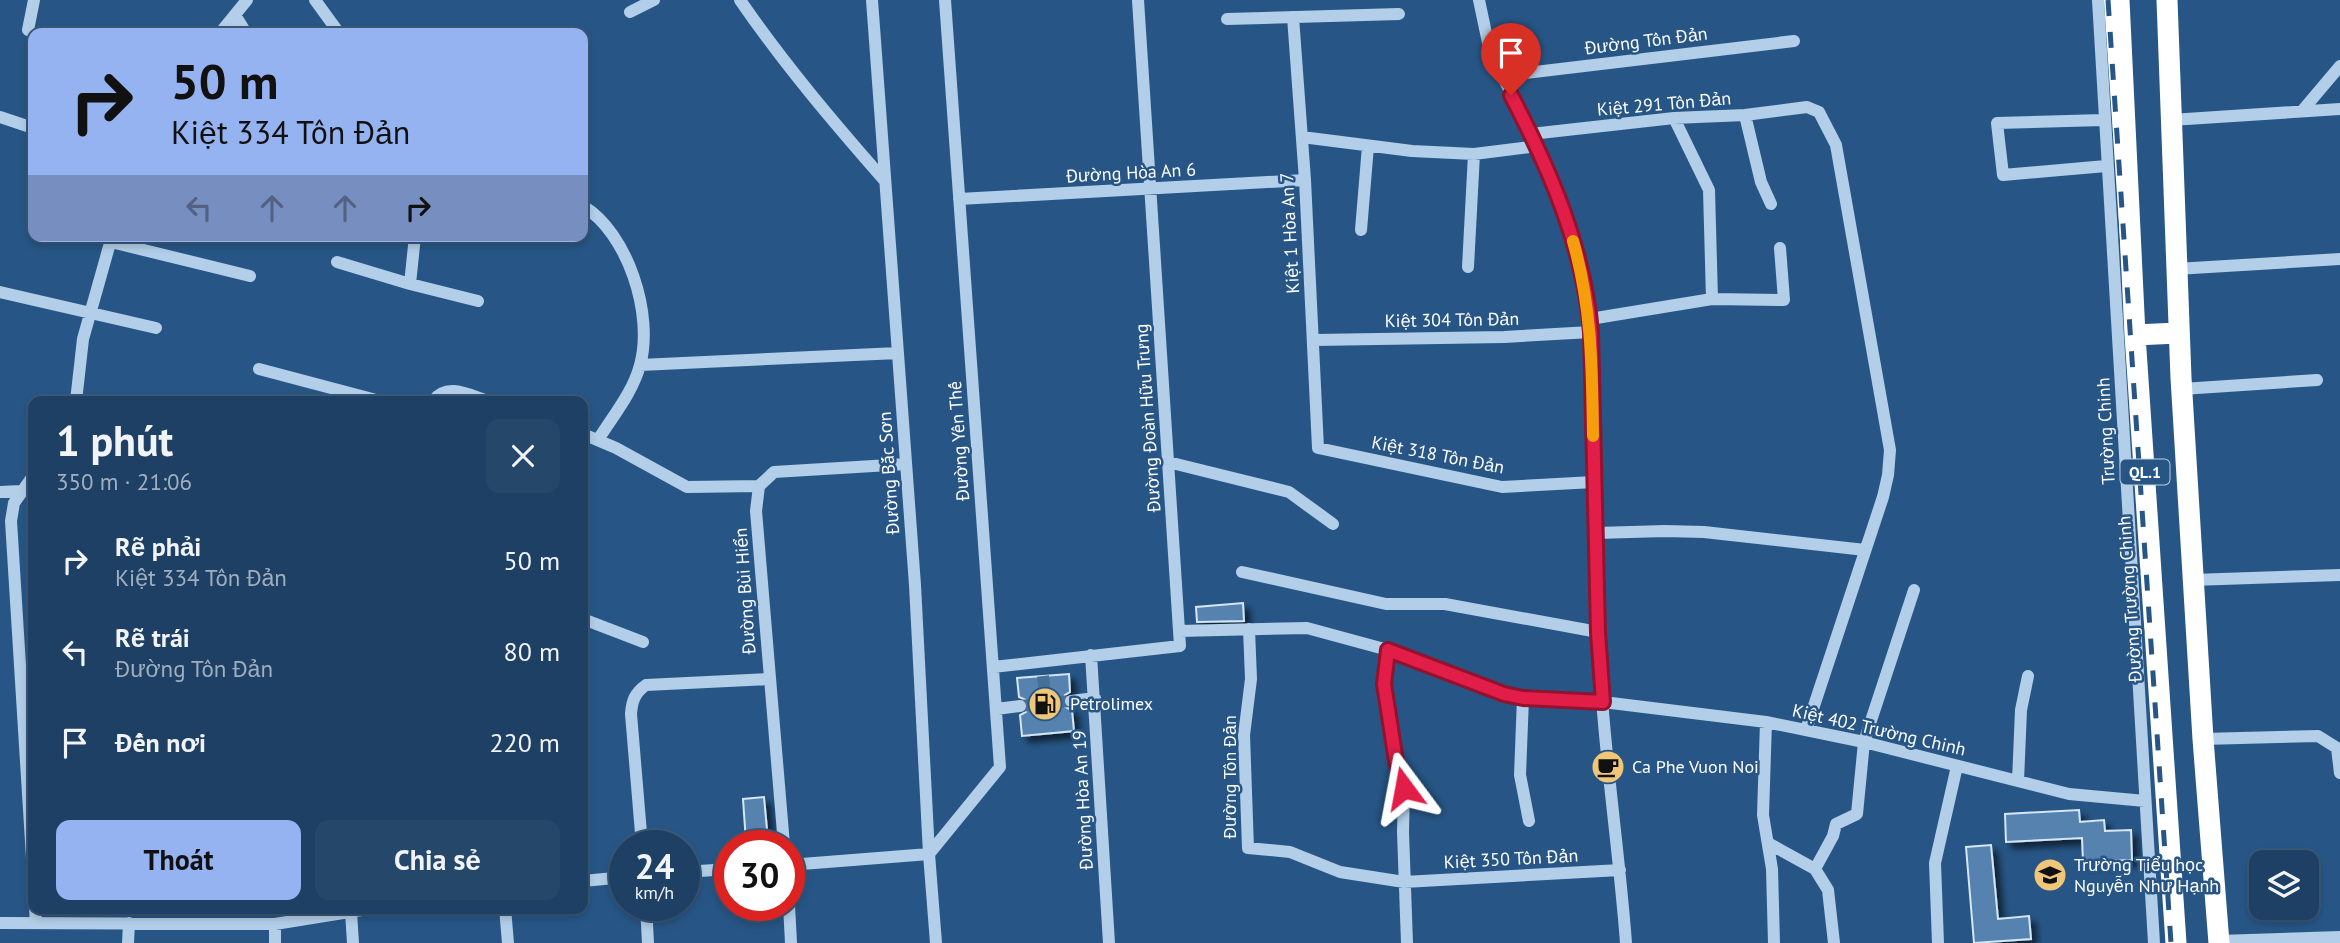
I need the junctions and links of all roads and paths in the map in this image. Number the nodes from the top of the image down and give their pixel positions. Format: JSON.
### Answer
{"nodes":[{"id":1,"x":34,"y":0,"type":"edge"},
{"id":2,"x":247,"y":0,"type":"edge"},
{"id":3,"x":315,"y":0,"type":"edge"},
{"id":4,"x":654,"y":0,"type":"edge"},
{"id":5,"x":740,"y":0,"type":"edge"},
{"id":6,"x":872,"y":0,"type":"edge"},
{"id":7,"x":945,"y":0,"type":"edge"},
{"id":8,"x":1138,"y":0,"type":"edge"},
{"id":9,"x":1479,"y":0,"type":"edge"},
{"id":10,"x":2098,"y":0,"type":"edge"},
{"id":11,"x":2119,"y":0,"type":"edge"},
{"id":12,"x":2167,"y":0,"type":"edge"},
{"id":13,"x":630,"y":12,"type":"dead end"},
{"id":14,"x":1399,"y":14,"type":"dead end"},
{"id":15,"x":235,"y":15,"type":"junction"},
{"id":16,"x":1293,"y":17,"type":"junction"},
{"id":17,"x":1227,"y":19,"type":"dead end"},
{"id":18,"x":224,"y":28,"type":"edge"},
{"id":19,"x":243,"y":28,"type":"edge"},
{"id":20,"x":336,"y":28,"type":"edge"},
{"id":21,"x":27,"y":30,"type":"dead end"},
{"id":22,"x":1794,"y":41,"type":"dead end"},
{"id":23,"x":2340,"y":66,"type":"edge"},
{"id":24,"x":1501,"y":76,"type":"junction"},
{"id":25,"x":2340,"y":109,"type":"edge"},
{"id":26,"x":2302,"y":111,"type":"junction"},
{"id":27,"x":1745,"y":114,"type":"junction"},
{"id":28,"x":0,"y":117,"type":"edge"},
{"id":29,"x":1674,"y":118,"type":"junction"},
{"id":30,"x":2103,"y":120,"type":"junction"},
{"id":31,"x":2171,"y":120,"type":"junction"},
{"id":32,"x":28,"y":126,"type":"edge"},
{"id":33,"x":1302,"y":137,"type":"junction"},
{"id":34,"x":1534,"y":140,"type":"junction"},
{"id":35,"x":1368,"y":146,"type":"junction"},
{"id":36,"x":1474,"y":154,"type":"junction"},
{"id":37,"x":2106,"y":166,"type":"junction"},
{"id":38,"x":1305,"y":180,"type":"junction"},
{"id":39,"x":885,"y":181,"type":"junction"},
{"id":40,"x":1152,"y":189,"type":"junction"},
{"id":41,"x":959,"y":199,"type":"junction"},
{"id":42,"x":1771,"y":204,"type":"dead end"},
{"id":43,"x":588,"y":209,"type":"edge"},
{"id":44,"x":1361,"y":230,"type":"dead end"},
{"id":45,"x":111,"y":242,"type":"edge"},
{"id":46,"x":123,"y":242,"type":"edge"},
{"id":47,"x":414,"y":242,"type":"edge"},
{"id":48,"x":1780,"y":248,"type":"dead end"},
{"id":49,"x":337,"y":262,"type":"dead end"},
{"id":50,"x":2338,"y":262,"type":"edge"},
{"id":51,"x":1468,"y":267,"type":"dead end"},
{"id":52,"x":2176,"y":269,"type":"junction"},
{"id":53,"x":250,"y":276,"type":"dead end"},
{"id":54,"x":410,"y":284,"type":"junction"},
{"id":55,"x":0,"y":292,"type":"edge"},
{"id":56,"x":1712,"y":299,"type":"junction"},
{"id":57,"x":478,"y":301,"type":"dead end"},
{"id":58,"x":89,"y":312,"type":"junction"},
{"id":59,"x":1590,"y":326,"type":"junction"},
{"id":60,"x":156,"y":328,"type":"dead end"},
{"id":61,"x":2178,"y":333,"type":"junction"},
{"id":62,"x":2135,"y":335,"type":"junction"},
{"id":63,"x":1314,"y":340,"type":"junction"},
{"id":64,"x":898,"y":353,"type":"junction"},
{"id":65,"x":640,"y":365,"type":"junction"},
{"id":66,"x":259,"y":369,"type":"dead end"},
{"id":67,"x":2317,"y":380,"type":"dead end"},
{"id":68,"x":2182,"y":389,"type":"junction"},
{"id":69,"x":76,"y":396,"type":"edge"},
{"id":70,"x":361,"y":396,"type":"edge"},
{"id":71,"x":437,"y":396,"type":"edge"},
{"id":72,"x":470,"y":396,"type":"edge"},
{"id":73,"x":588,"y":436,"type":"edge"},
{"id":74,"x":598,"y":440,"type":"junction"},
{"id":75,"x":1318,"y":448,"type":"joint"},
{"id":76,"x":1168,"y":462,"type":"junction"},
{"id":77,"x":906,"y":464,"type":"junction"},
{"id":78,"x":28,"y":482,"type":"edge"},
{"id":79,"x":1594,"y":482,"type":"junction"},
{"id":80,"x":759,"y":486,"type":"junction"},
{"id":81,"x":21,"y":491,"type":"junction"},
{"id":82,"x":0,"y":492,"type":"edge"},
{"id":83,"x":1333,"y":524,"type":"dead end"},
{"id":84,"x":1595,"y":533,"type":"junction"},
{"id":85,"x":1865,"y":550,"type":"junction"},
{"id":86,"x":1242,"y":572,"type":"dead end"},
{"id":87,"x":2340,"y":575,"type":"edge"},
{"id":88,"x":2192,"y":580,"type":"junction"},
{"id":89,"x":1914,"y":590,"type":"dead end"},
{"id":90,"x":588,"y":621,"type":"edge"},
{"id":91,"x":1249,"y":629,"type":"junction"},
{"id":92,"x":1179,"y":631,"type":"junction"},
{"id":93,"x":1598,"y":632,"type":"junction"},
{"id":94,"x":643,"y":642,"type":"dead end"},
{"id":95,"x":1388,"y":650,"type":"junction"},
{"id":96,"x":1091,"y":655,"type":"junction"},
{"id":97,"x":1042,"y":661,"type":"junction"},
{"id":98,"x":993,"y":667,"type":"junction"},
{"id":99,"x":1043,"y":676,"type":"tunnel mouth"},
{"id":100,"x":2028,"y":676,"type":"dead end"},
{"id":101,"x":769,"y":679,"type":"junction"},
{"id":102,"x":1095,"y":698,"type":"junction"},
{"id":103,"x":1523,"y":698,"type":"junction"},
{"id":104,"x":1071,"y":701,"type":"tunnel mouth"},
{"id":105,"x":1603,"y":702,"type":"junction"},
{"id":106,"x":28,"y":703,"type":"edge"},
{"id":107,"x":1020,"y":706,"type":"tunnel mouth"},
{"id":108,"x":996,"y":709,"type":"junction"},
{"id":109,"x":1766,"y":722,"type":"junction"},
{"id":110,"x":1806,"y":730,"type":"junction"},
{"id":111,"x":2203,"y":739,"type":"junction"},
{"id":112,"x":1864,"y":742,"type":"junction"},
{"id":113,"x":1957,"y":766,"type":"junction"},
{"id":114,"x":2340,"y":773,"type":"edge"},
{"id":115,"x":2018,"y":781,"type":"junction"},
{"id":116,"x":2145,"y":801,"type":"junction"},
{"id":117,"x":1529,"y":821,"type":"dead end"},
{"id":118,"x":641,"y":830,"type":"edge"},
{"id":119,"x":783,"y":830,"type":"edge"},
{"id":120,"x":1768,"y":844,"type":"junction"},
{"id":121,"x":929,"y":854,"type":"junction"},
{"id":122,"x":805,"y":864,"type":"edge"},
{"id":123,"x":1815,"y":869,"type":"junction"},
{"id":124,"x":1620,"y":870,"type":"junction"},
{"id":125,"x":609,"y":879,"type":"edge"},
{"id":126,"x":588,"y":881,"type":"edge"},
{"id":127,"x":1404,"y":882,"type":"junction"},
{"id":128,"x":35,"y":914,"type":"edge"},
{"id":129,"x":338,"y":914,"type":"edge"},
{"id":130,"x":351,"y":914,"type":"edge"},
{"id":131,"x":506,"y":914,"type":"edge"},
{"id":132,"x":647,"y":921,"type":"edge"},
{"id":133,"x":790,"y":921,"type":"edge"},
{"id":134,"x":0,"y":923,"type":"edge"},
{"id":135,"x":36,"y":923,"type":"junction"},
{"id":136,"x":129,"y":923,"type":"junction"},
{"id":137,"x":275,"y":924,"type":"junction"},
{"id":138,"x":2340,"y":937,"type":"edge"},
{"id":139,"x":2219,"y":942,"type":"edge"},
{"id":140,"x":128,"y":943,"type":"edge"},
{"id":141,"x":275,"y":943,"type":"edge"},
{"id":142,"x":352,"y":943,"type":"edge"},
{"id":143,"x":508,"y":943,"type":"edge"},
{"id":144,"x":648,"y":943,"type":"edge"},
{"id":145,"x":791,"y":943,"type":"edge"},
{"id":146,"x":936,"y":943,"type":"edge"},
{"id":147,"x":1109,"y":943,"type":"edge"},
{"id":148,"x":1407,"y":943,"type":"edge"},
{"id":149,"x":1626,"y":943,"type":"edge"},
{"id":150,"x":1774,"y":943,"type":"edge"},
{"id":151,"x":1833,"y":943,"type":"edge"},
{"id":152,"x":1938,"y":943,"type":"edge"},
{"id":153,"x":2154,"y":943,"type":"edge"},
{"id":154,"x":2176,"y":943,"type":"edge"}],
"edges":[{"from":1,"to":21,"type":"street"},
{"from":2,"to":15,"type":"street"},
{"from":3,"to":20,"type":"street"},
{"from":4,"to":13,"type":"street"},
{"from":5,"to":39,"type":"street"},
{"from":6,"to":39,"type":"street","name":"Đường Bắc Sơn"},
{"from":7,"to":41,"type":"street","name":"Đường Yên Thế"},
{"from":8,"to":40,"type":"street","name":"Đường Đoàn Hữu Trưng"},
{"from":9,"to":24,"type":"street"},
{"from":10,"to":30,"type":"street","name":"Trường Chinh"},
{"from":11,"to":62,"type":"highway","name":"Đường Trường Chinh","number":"QL.1"},
{"from":12,"to":31,"type":"highway","number":"QL.1"},
{"from":14,"to":16,"type":"street"},
{"from":15,"to":18,"type":"street"},
{"from":15,"to":19,"type":"street"},
{"from":16,"to":17,"type":"street"},
{"from":16,"to":33,"type":"street","name":"Kiệt 1 Hòa An 7"},
{"from":22,"to":24,"type":"street","name":"Đường Tôn Đản"},
{"from":23,"to":26,"type":"street"},
{"from":24,"to":34,"type":"street"},
{"from":25,"to":26,"type":"street"},
{"from":26,"to":31,"type":"street"},
{"from":27,"to":29,"type":"street","name":"Kiệt 291 Tôn Đản"},
{"from":27,"to":42,"type":"street"},
{"from":27,"to":85,"type":"street","name":"Kiệt 291 Tôn Đản"},
{"from":28,"to":32,"type":"street"},
{"from":29,"to":34,"type":"street","name":"Kiệt 291 Tôn Đản"},
{"from":29,"to":56,"type":"street"},
{"from":30,"to":37,"type":"street","name":"Trường Chinh"},
{"from":30,"to":37,"type":"street"},
{"from":31,"to":52,"type":"highway","number":"QL.1"},
{"from":33,"to":35,"type":"street","name":"Kiệt 291 Tôn Đản"},
{"from":33,"to":38,"type":"street","name":"Kiệt 1 Hòa An 7"},
{"from":34,"to":36,"type":"street","name":"Kiệt 291 Tôn Đản"},
{"from":34,"to":59,"type":"street"},
{"from":35,"to":36,"type":"street","name":"Kiệt 291 Tôn Đản"},
{"from":35,"to":44,"type":"street"},
{"from":36,"to":51,"type":"street"},
{"from":37,"to":116,"type":"street","name":"Trường Chinh"},
{"from":38,"to":40,"type":"street","name":"Đường Hòa An 6"},
{"from":38,"to":63,"type":"street","name":"Kiệt 1 Hòa An 7"},
{"from":39,"to":64,"type":"street","name":"Đường Bắc Sơn"},
{"from":40,"to":41,"type":"street","name":"Đường Hòa An 6"},
{"from":40,"to":76,"type":"street","name":"Đường Đoàn Hữu Trưng"},
{"from":41,"to":98,"type":"street","name":"Đường Yên Thế"},
{"from":43,"to":65,"type":"street"},
{"from":45,"to":58,"type":"street"},
{"from":46,"to":53,"type":"street"},
{"from":47,"to":54,"type":"street"},
{"from":48,"to":56,"type":"street","name":"Kiệt 304 Tôn Đản"},
{"from":49,"to":54,"type":"street"},
{"from":50,"to":52,"type":"street"},
{"from":52,"to":61,"type":"highway","number":"QL.1"},
{"from":54,"to":57,"type":"street"},
{"from":55,"to":58,"type":"street"},
{"from":56,"to":59,"type":"street","name":"Kiệt 304 Tôn Đản"},
{"from":58,"to":60,"type":"street"},
{"from":58,"to":69,"type":"street"},
{"from":59,"to":63,"type":"street","name":"Kiệt 304 Tôn Đản"},
{"from":59,"to":79,"type":"street"},
{"from":61,"to":62,"type":"highway"},
{"from":61,"to":68,"type":"highway","number":"QL.1"},
{"from":62,"to":154,"type":"highway","name":"Đường Trường Chinh","number":"QL.1"},
{"from":63,"to":75,"type":"street","name":"Kiệt 1 Hòa An 7"},
{"from":64,"to":65,"type":"street"},
{"from":64,"to":77,"type":"street","name":"Đường Bắc Sơn"},
{"from":65,"to":74,"type":"street"},
{"from":66,"to":70,"type":"street"},
{"from":67,"to":68,"type":"street"},
{"from":68,"to":88,"type":"highway","number":"QL.1"},
{"from":71,"to":72,"type":"street"},
{"from":73,"to":74,"type":"street"},
{"from":74,"to":80,"type":"street"},
{"from":75,"to":79,"type":"street","name":"Kiệt 318 Tôn Đản"},
{"from":76,"to":83,"type":"street"},
{"from":76,"to":92,"type":"street","name":"Đường Đoàn Hữu Trưng"},
{"from":77,"to":80,"type":"street"},
{"from":77,"to":121,"type":"street","name":"Đường Bắc Sơn"},
{"from":78,"to":81,"type":"street"},
{"from":79,"to":84,"type":"street"},
{"from":80,"to":101,"type":"street","name":"Đường Bùi Hiển"},
{"from":81,"to":82,"type":"street"},
{"from":81,"to":106,"type":"street"},
{"from":84,"to":85,"type":"street"},
{"from":84,"to":93,"type":"street"},
{"from":85,"to":110,"type":"street"},
{"from":86,"to":93,"type":"street"},
{"from":87,"to":88,"type":"street"},
{"from":88,"to":111,"type":"highway","number":"QL.1"},
{"from":89,"to":112,"type":"street"},
{"from":90,"to":94,"type":"street"},
{"from":91,"to":92,"type":"street","name":"Kiệt 402 Trường Chinh"},
{"from":91,"to":95,"type":"street","name":"Kiệt 402 Trường Chinh"},
{"from":91,"to":127,"type":"street","name":"Đường Tôn Đản"},
{"from":92,"to":96,"type":"street"},
{"from":93,"to":105,"type":"street"},
{"from":95,"to":103,"type":"street","name":"Kiệt 402 Trường Chinh"},
{"from":95,"to":127,"type":"street"},
{"from":96,"to":97,"type":"street"},
{"from":96,"to":102,"type":"street","name":"Đường Hòa An 19"},
{"from":97,"to":98,"type":"street"},
{"from":97,"to":99,"type":"street"},
{"from":98,"to":108,"type":"street","name":"Đường Yên Thế"},
{"from":100,"to":115,"type":"street"},
{"from":101,"to":118,"type":"street"},
{"from":101,"to":119,"type":"street","name":"Đường Bùi Hiển"},
{"from":102,"to":104,"type":"street"},
{"from":102,"to":147,"type":"street","name":"Đường Hòa An 19"},
{"from":103,"to":105,"type":"street","name":"Kiệt 402 Trường Chinh"},
{"from":103,"to":117,"type":"street"},
{"from":105,"to":109,"type":"street","name":"Kiệt 402 Trường Chinh"},
{"from":105,"to":124,"type":"street"},
{"from":107,"to":108,"type":"street"},
{"from":108,"to":121,"type":"street","name":"Đường Yên Thế"},
{"from":109,"to":110,"type":"street","name":"Kiệt 402 Trường Chinh"},
{"from":109,"to":120,"type":"street"},
{"from":110,"to":112,"type":"street","name":"Kiệt 402 Trường Chinh"},
{"from":111,"to":114,"type":"street"},
{"from":111,"to":139,"type":"highway","number":"QL.1"},
{"from":112,"to":113,"type":"street","name":"Kiệt 402 Trường Chinh"},
{"from":112,"to":123,"type":"street"},
{"from":113,"to":115,"type":"street","name":"Kiệt 402 Trường Chinh"},
{"from":113,"to":152,"type":"street"},
{"from":115,"to":116,"type":"street","name":"Kiệt 402 Trường Chinh"},
{"from":116,"to":153,"type":"street","name":"Trường Chinh"},
{"from":120,"to":123,"type":"street"},
{"from":120,"to":150,"type":"street"},
{"from":121,"to":122,"type":"street"},
{"from":121,"to":146,"type":"street","name":"Đường Bắc Sơn"},
{"from":123,"to":151,"type":"street"},
{"from":124,"to":127,"type":"street","name":"Kiệt 350 Tôn Đản"},
{"from":124,"to":149,"type":"street"},
{"from":125,"to":126,"type":"street"},
{"from":127,"to":148,"type":"street"},
{"from":128,"to":135,"type":"street"},
{"from":129,"to":137,"type":"street"},
{"from":130,"to":142,"type":"street"},
{"from":131,"to":143,"type":"street"},
{"from":132,"to":144,"type":"street"},
{"from":133,"to":145,"type":"street"},
{"from":134,"to":135,"type":"street"},
{"from":135,"to":136,"type":"street"},
{"from":136,"to":137,"type":"street"},
{"from":136,"to":140,"type":"street"},
{"from":137,"to":141,"type":"street"},
{"from":138,"to":139,"type":"street"}]}
